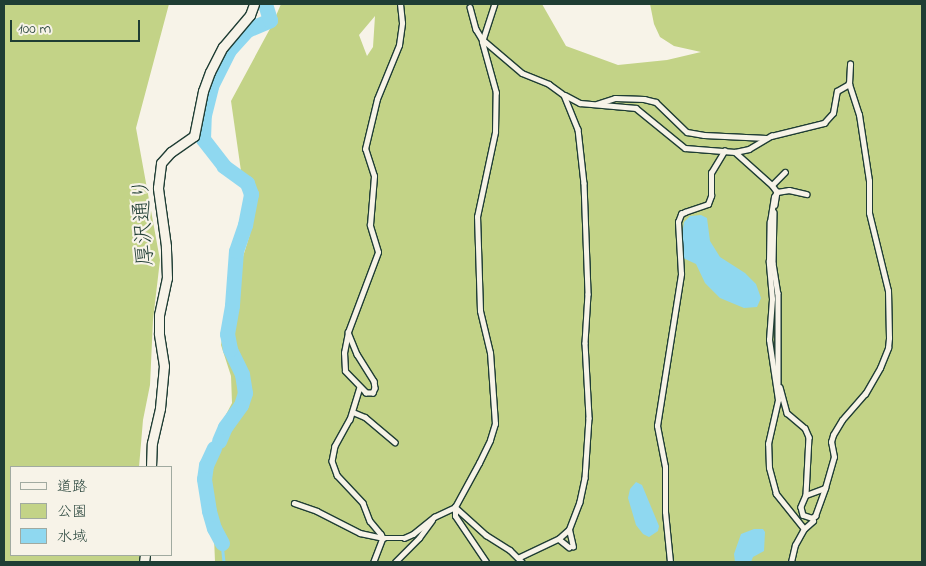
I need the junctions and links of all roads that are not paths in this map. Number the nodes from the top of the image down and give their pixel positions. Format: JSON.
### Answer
{"nodes":[{"id":1,"x":254,"y":4,"type":"edge"},
{"id":2,"x":400,"y":4,"type":"edge"},
{"id":3,"x":494,"y":4,"type":"edge"},
{"id":4,"x":470,"y":8,"type":"dead end"},
{"id":5,"x":482,"y":39,"type":"junction"},
{"id":6,"x":850,"y":64,"type":"dead end"},
{"id":7,"x":850,"y":84,"type":"junction"},
{"id":8,"x":564,"y":95,"type":"junction"},
{"id":9,"x":597,"y":105,"type":"junction"},
{"id":10,"x":766,"y":138,"type":"junction"},
{"id":11,"x":724,"y":152,"type":"junction"},
{"id":12,"x":735,"y":152,"type":"junction"},
{"id":13,"x":785,"y":172,"type":"dead end"},
{"id":14,"x":772,"y":185,"type":"junction"},
{"id":15,"x":777,"y":192,"type":"junction"},
{"id":16,"x":807,"y":194,"type":"dead end"},
{"id":17,"x":348,"y":332,"type":"junction"},
{"id":18,"x":779,"y":382,"type":"junction"},
{"id":19,"x":360,"y":388,"type":"junction"},
{"id":20,"x":778,"y":400,"type":"junction"},
{"id":21,"x":352,"y":412,"type":"junction"},
{"id":22,"x":395,"y":442,"type":"dead end"},
{"id":23,"x":151,"y":466,"type":"edge"},
{"id":24,"x":825,"y":488,"type":"junction"},
{"id":25,"x":806,"y":495,"type":"junction"},
{"id":26,"x":294,"y":503,"type":"dead end"},
{"id":27,"x":455,"y":506,"type":"junction"},
{"id":28,"x":434,"y":517,"type":"junction"},
{"id":29,"x":812,"y":518,"type":"junction"},
{"id":30,"x":804,"y":529,"type":"junction"},
{"id":31,"x":569,"y":530,"type":"junction"},
{"id":32,"x":382,"y":538,"type":"junction"},
{"id":33,"x":559,"y":539,"type":"junction"},
{"id":34,"x":520,"y":560,"type":"edge"},
{"id":35,"x":374,"y":562,"type":"edge"},
{"id":36,"x":395,"y":562,"type":"edge"},
{"id":37,"x":486,"y":562,"type":"edge"},
{"id":38,"x":670,"y":562,"type":"edge"},
{"id":39,"x":791,"y":562,"type":"edge"}],
"edges":[{"from":1,"to":23,"type":"street","name":"厚沢通り"},
{"from":2,"to":17,"type":"lane"},
{"from":3,"to":5,"type":"lane"},
{"from":4,"to":5,"type":"lane"},
{"from":5,"to":8,"type":"lane"},
{"from":5,"to":27,"type":"lane"},
{"from":6,"to":7,"type":"lane"},
{"from":7,"to":10,"type":"lane"},
{"from":7,"to":24,"type":"lane"},
{"from":8,"to":9,"type":"lane"},
{"from":8,"to":31,"type":"lane"},
{"from":9,"to":10,"type":"lane"},
{"from":9,"to":11,"type":"lane"},
{"from":10,"to":12,"type":"lane"},
{"from":11,"to":12,"type":"lane"},
{"from":11,"to":38,"type":"lane"},
{"from":12,"to":14,"type":"lane"},
{"from":13,"to":14,"type":"lane"},
{"from":14,"to":15,"type":"lane"},
{"from":15,"to":16,"type":"lane"},
{"from":15,"to":18,"type":"lane"},
{"from":15,"to":20,"type":"lane"},
{"from":17,"to":19,"type":"lane"},
{"from":17,"to":19,"type":"lane"},
{"from":18,"to":20,"type":"lane"},
{"from":18,"to":25,"type":"lane"},
{"from":19,"to":21,"type":"lane"},
{"from":20,"to":30,"type":"lane"},
{"from":21,"to":22,"type":"lane"},
{"from":21,"to":32,"type":"lane"},
{"from":24,"to":25,"type":"lane"},
{"from":24,"to":29,"type":"lane"},
{"from":25,"to":29,"type":"lane"},
{"from":26,"to":32,"type":"lane"},
{"from":27,"to":28,"type":"lane"},
{"from":27,"to":34,"type":"lane"},
{"from":27,"to":37,"type":"lane"},
{"from":28,"to":32,"type":"lane"},
{"from":28,"to":36,"type":"lane"},
{"from":29,"to":30,"type":"lane"},
{"from":30,"to":39,"type":"lane"},
{"from":31,"to":33,"type":"lane"},
{"from":31,"to":33,"type":"lane"},
{"from":32,"to":35,"type":"lane"},
{"from":33,"to":34,"type":"lane"}]}
